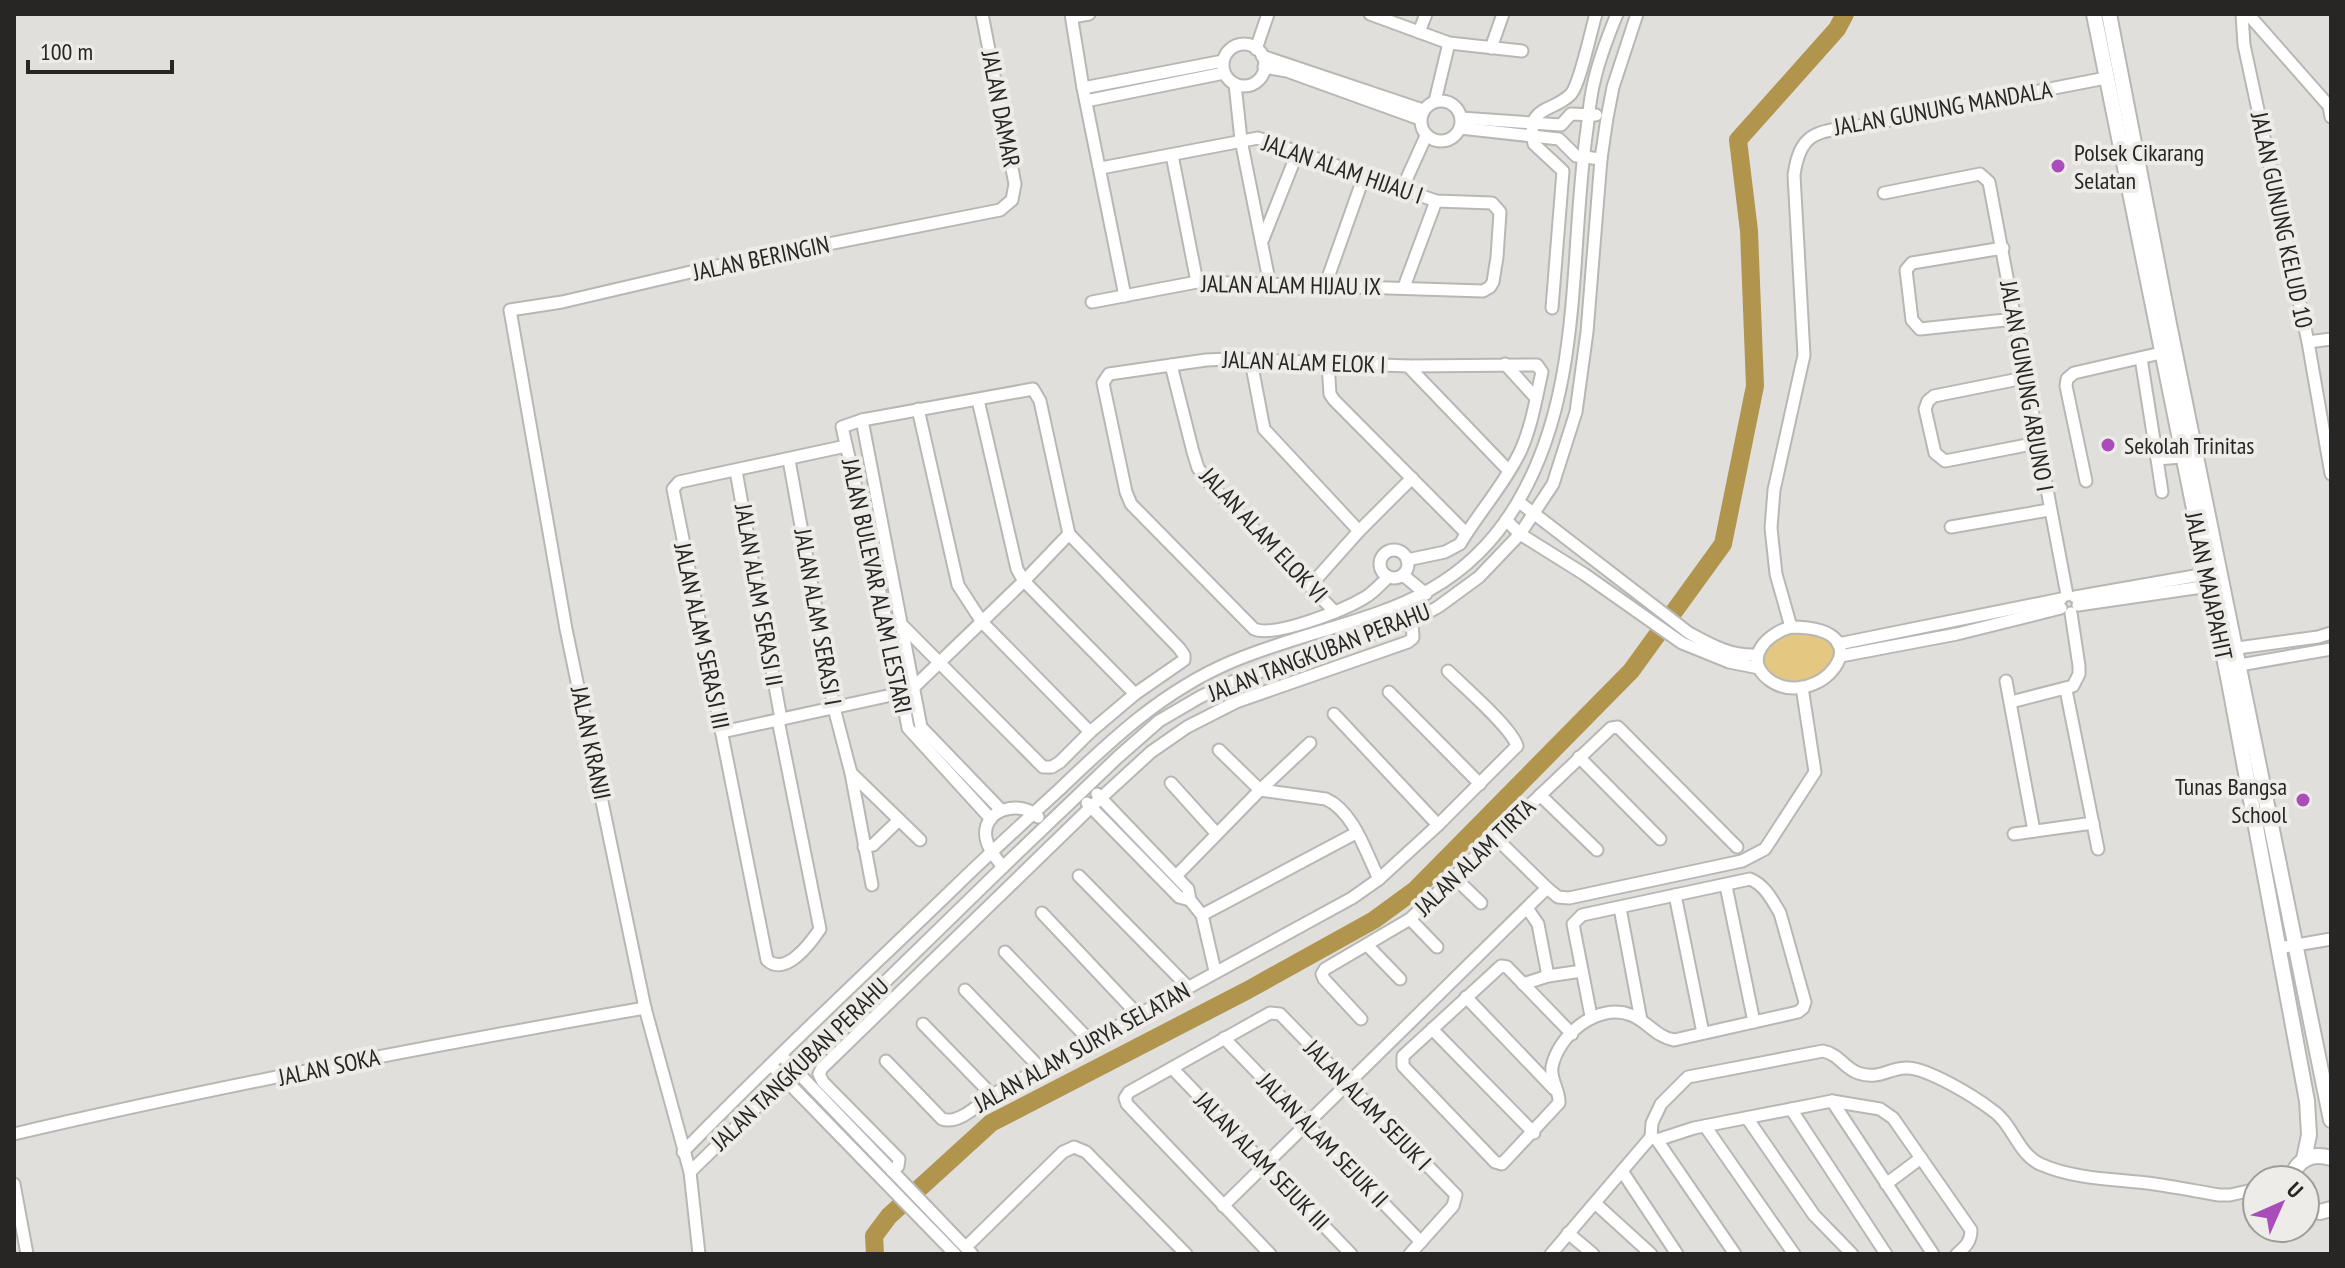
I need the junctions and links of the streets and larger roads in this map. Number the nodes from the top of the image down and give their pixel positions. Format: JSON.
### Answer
{"nodes":[{"id":1,"x":982,"y":14,"type":"edge"},
{"id":2,"x":1089,"y":14,"type":"edge"},
{"id":3,"x":1268,"y":14,"type":"edge"},
{"id":4,"x":1370,"y":14,"type":"edge"},
{"id":5,"x":1426,"y":14,"type":"edge"},
{"id":6,"x":1503,"y":14,"type":"edge"},
{"id":7,"x":1596,"y":14,"type":"edge"},
{"id":8,"x":1617,"y":14,"type":"edge"},
{"id":9,"x":1637,"y":14,"type":"edge"},
{"id":10,"x":2094,"y":14,"type":"edge"},
{"id":11,"x":2109,"y":14,"type":"edge"},
{"id":12,"x":2245,"y":14,"type":"edge"},
{"id":13,"x":1072,"y":16,"type":"edge"},
{"id":14,"x":1419,"y":32,"type":"junction"},
{"id":15,"x":1449,"y":43,"type":"junction"},
{"id":16,"x":1491,"y":48,"type":"junction"},
{"id":17,"x":1522,"y":51,"type":"dead end"},
{"id":18,"x":1261,"y":57,"type":"junction"},
{"id":19,"x":1224,"y":67,"type":"junction"},
{"id":20,"x":2102,"y":79,"type":"junction"},
{"id":21,"x":1235,"y":84,"type":"junction"},
{"id":22,"x":1083,"y":88,"type":"junction"},
{"id":23,"x":1086,"y":101,"type":"junction"},
{"id":24,"x":1435,"y":101,"type":"junction"},
{"id":25,"x":2330,"y":109,"type":"edge"},
{"id":26,"x":1589,"y":113,"type":"junction"},
{"id":27,"x":1422,"y":114,"type":"junction"},
{"id":28,"x":1607,"y":118,"type":"junction"},
{"id":29,"x":1533,"y":122,"type":"junction"},
{"id":30,"x":1461,"y":123,"type":"junction"},
{"id":31,"x":1561,"y":125,"type":"junction"},
{"id":32,"x":1532,"y":135,"type":"junction"},
{"id":33,"x":1426,"y":136,"type":"junction"},
{"id":34,"x":1559,"y":139,"type":"junction"},
{"id":35,"x":1241,"y":140,"type":"junction"},
{"id":36,"x":1298,"y":151,"type":"junction"},
{"id":37,"x":1172,"y":155,"type":"junction"},
{"id":38,"x":1583,"y":157,"type":"junction"},
{"id":39,"x":1601,"y":159,"type":"junction"},
{"id":40,"x":1101,"y":168,"type":"junction"},
{"id":41,"x":1364,"y":176,"type":"junction"},
{"id":42,"x":1402,"y":189,"type":"junction"},
{"id":43,"x":1884,"y":193,"type":"dead end"},
{"id":44,"x":1436,"y":201,"type":"junction"},
{"id":45,"x":1009,"y":203,"type":"joint"},
{"id":46,"x":1263,"y":239,"type":"junction"},
{"id":47,"x":2003,"y":248,"type":"junction"},
{"id":48,"x":1197,"y":282,"type":"junction"},
{"id":49,"x":1270,"y":285,"type":"junction"},
{"id":50,"x":1325,"y":286,"type":"junction"},
{"id":51,"x":1404,"y":287,"type":"junction"},
{"id":52,"x":1490,"y":287,"type":"joint"},
{"id":53,"x":1125,"y":296,"type":"junction"},
{"id":54,"x":1092,"y":302,"type":"dead end"},
{"id":55,"x":1552,"y":308,"type":"dead end"},
{"id":56,"x":510,"y":310,"type":"joint"},
{"id":57,"x":2015,"y":319,"type":"junction"},
{"id":58,"x":1570,"y":325,"type":"junction"},
{"id":59,"x":2162,"y":325,"type":"junction"},
{"id":60,"x":1587,"y":331,"type":"junction"},
{"id":61,"x":2331,"y":339,"type":"edge"},
{"id":62,"x":2308,"y":342,"type":"junction"},
{"id":63,"x":2161,"y":353,"type":"junction"},
{"id":64,"x":2141,"y":358,"type":"junction"},
{"id":65,"x":1251,"y":361,"type":"junction"},
{"id":66,"x":1328,"y":363,"type":"junction"},
{"id":67,"x":1505,"y":364,"type":"junction"},
{"id":68,"x":1171,"y":365,"type":"junction"},
{"id":69,"x":1408,"y":366,"type":"junction"},
{"id":70,"x":2024,"y":378,"type":"junction"},
{"id":71,"x":1536,"y":398,"type":"junction"},
{"id":72,"x":978,"y":400,"type":"junction"},
{"id":73,"x":918,"y":409,"type":"junction"},
{"id":74,"x":862,"y":420,"type":"junction"},
{"id":75,"x":2037,"y":443,"type":"junction"},
{"id":76,"x":846,"y":446,"type":"junction"},
{"id":77,"x":2182,"y":457,"type":"junction"},
{"id":78,"x":2157,"y":459,"type":"junction"},
{"id":79,"x":789,"y":460,"type":"junction"},
{"id":80,"x":736,"y":471,"type":"junction"},
{"id":81,"x":1509,"y":471,"type":"junction"},
{"id":82,"x":2331,"y":474,"type":"edge"},
{"id":83,"x":1412,"y":478,"type":"junction"},
{"id":84,"x":2086,"y":481,"type":"dead end"},
{"id":85,"x":2162,"y":492,"type":"dead end"},
{"id":86,"x":1519,"y":502,"type":"junction"},
{"id":87,"x":2049,"y":510,"type":"junction"},
{"id":88,"x":1534,"y":513,"type":"junction"},
{"id":89,"x":1506,"y":520,"type":"junction"},
{"id":90,"x":1951,"y":527,"type":"dead end"},
{"id":91,"x":1359,"y":531,"type":"junction"},
{"id":92,"x":1466,"y":533,"type":"junction"},
{"id":93,"x":1069,"y":534,"type":"junction"},
{"id":94,"x":1520,"y":534,"type":"junction"},
{"id":95,"x":1592,"y":559,"type":"junction"},
{"id":96,"x":1407,"y":560,"type":"junction"},
{"id":97,"x":1584,"y":574,"type":"junction"},
{"id":98,"x":1403,"y":575,"type":"junction"},
{"id":99,"x":1388,"y":577,"type":"junction"},
{"id":100,"x":2208,"y":580,"type":"junction"},
{"id":101,"x":1024,"y":581,"type":"junction"},
{"id":102,"x":1310,"y":586,"type":"junction"},
{"id":103,"x":1426,"y":594,"type":"junction"},
{"id":104,"x":2069,"y":603,"type":"junction"},
{"id":105,"x":1335,"y":612,"type":"junction"},
{"id":106,"x":1412,"y":621,"type":"junction"},
{"id":107,"x":982,"y":622,"type":"junction"},
{"id":108,"x":903,"y":626,"type":"junction"},
{"id":109,"x":1791,"y":627,"type":"junction"},
{"id":110,"x":2331,"y":633,"type":"edge"},
{"id":111,"x":1685,"y":638,"type":"junction"},
{"id":112,"x":1298,"y":639,"type":"junction"},
{"id":113,"x":2229,"y":649,"type":"junction"},
{"id":114,"x":2331,"y":649,"type":"edge"},
{"id":115,"x":1840,"y":650,"type":"junction"},
{"id":116,"x":1305,"y":655,"type":"junction"},
{"id":117,"x":1756,"y":655,"type":"junction"},
{"id":118,"x":939,"y":662,"type":"junction"},
{"id":119,"x":2233,"y":666,"type":"junction"},
{"id":120,"x":1759,"y":668,"type":"junction"},
{"id":121,"x":1448,"y":671,"type":"dead end"},
{"id":122,"x":2006,"y":681,"type":"dead end"},
{"id":123,"x":1229,"y":683,"type":"junction"},
{"id":124,"x":1802,"y":687,"type":"junction"},
{"id":125,"x":913,"y":688,"type":"junction"},
{"id":126,"x":2066,"y":690,"type":"junction"},
{"id":127,"x":1389,"y":692,"type":"dead end"},
{"id":128,"x":901,"y":693,"type":"junction"},
{"id":129,"x":1135,"y":694,"type":"junction"},
{"id":130,"x":1236,"y":702,"type":"junction"},
{"id":131,"x":2011,"y":702,"type":"junction"},
{"id":132,"x":834,"y":708,"type":"junction"},
{"id":133,"x":1334,"y":714,"type":"dead end"},
{"id":134,"x":780,"y":720,"type":"junction"},
{"id":135,"x":722,"y":732,"type":"junction"},
{"id":136,"x":1090,"y":732,"type":"junction"},
{"id":137,"x":1310,"y":743,"type":"dead end"},
{"id":138,"x":1219,"y":750,"type":"dead end"},
{"id":139,"x":1579,"y":757,"type":"junction"},
{"id":140,"x":851,"y":773,"type":"junction"},
{"id":141,"x":1171,"y":783,"type":"dead end"},
{"id":142,"x":1480,"y":784,"type":"junction"},
{"id":143,"x":1089,"y":786,"type":"junction"},
{"id":144,"x":1260,"y":790,"type":"junction"},
{"id":145,"x":1078,"y":795,"type":"junction"},
{"id":146,"x":1540,"y":795,"type":"junction"},
{"id":147,"x":1101,"y":798,"type":"junction"},
{"id":148,"x":998,"y":807,"type":"junction"},
{"id":149,"x":1091,"y":807,"type":"junction"},
{"id":150,"x":1034,"y":813,"type":"junction"},
{"id":151,"x":988,"y":816,"type":"junction"},
{"id":152,"x":899,"y":820,"type":"junction"},
{"id":153,"x":2093,"y":823,"type":"junction"},
{"id":154,"x":1438,"y":825,"type":"junction"},
{"id":155,"x":1046,"y":826,"type":"junction"},
{"id":156,"x":1131,"y":830,"type":"junction"},
{"id":157,"x":2034,"y":831,"type":"junction"},
{"id":158,"x":1356,"y":833,"type":"junction"},
{"id":159,"x":1217,"y":834,"type":"junction"},
{"id":160,"x":2014,"y":834,"type":"dead end"},
{"id":161,"x":1496,"y":838,"type":"junction"},
{"id":162,"x":1122,"y":839,"type":"junction"},
{"id":163,"x":1660,"y":839,"type":"dead end"},
{"id":164,"x":920,"y":840,"type":"dead end"},
{"id":165,"x":864,"y":847,"type":"junction"},
{"id":166,"x":1737,"y":847,"type":"dead end"},
{"id":167,"x":2098,"y":849,"type":"dead end"},
{"id":168,"x":1597,"y":850,"type":"dead end"},
{"id":169,"x":991,"y":852,"type":"junction"},
{"id":170,"x":1003,"y":867,"type":"junction"},
{"id":171,"x":1177,"y":875,"type":"junction"},
{"id":172,"x":1079,"y":876,"type":"dead end"},
{"id":173,"x":1454,"y":877,"type":"junction"},
{"id":174,"x":1379,"y":879,"type":"junction"},
{"id":175,"x":872,"y":885,"type":"dead end"},
{"id":176,"x":1726,"y":886,"type":"junction"},
{"id":177,"x":1547,"y":888,"type":"junction"},
{"id":178,"x":1675,"y":895,"type":"junction"},
{"id":179,"x":1190,"y":900,"type":"junction"},
{"id":180,"x":1481,"y":903,"type":"dead end"},
{"id":181,"x":1527,"y":908,"type":"junction"},
{"id":182,"x":1620,"y":908,"type":"junction"},
{"id":183,"x":1042,"y":913,"type":"dead end"},
{"id":184,"x":1202,"y":915,"type":"junction"},
{"id":185,"x":1410,"y":919,"type":"junction"},
{"id":186,"x":2331,"y":939,"type":"edge"},
{"id":187,"x":1367,"y":945,"type":"junction"},
{"id":188,"x":2297,"y":945,"type":"junction"},
{"id":189,"x":1437,"y":947,"type":"dead end"},
{"id":190,"x":2279,"y":948,"type":"junction"},
{"id":191,"x":1005,"y":952,"type":"dead end"},
{"id":192,"x":767,"y":960,"type":"joint"},
{"id":193,"x":897,"y":968,"type":"junction"},
{"id":194,"x":1215,"y":971,"type":"junction"},
{"id":195,"x":1582,"y":971,"type":"junction"},
{"id":196,"x":1548,"y":976,"type":"junction"},
{"id":197,"x":1400,"y":979,"type":"dead end"},
{"id":198,"x":1523,"y":984,"type":"junction"},
{"id":199,"x":1188,"y":987,"type":"junction"},
{"id":200,"x":876,"y":989,"type":"junction"},
{"id":201,"x":965,"y":990,"type":"dead end"},
{"id":202,"x":900,"y":991,"type":"junction"},
{"id":203,"x":1466,"y":997,"type":"junction"},
{"id":204,"x":645,"y":1008,"type":"junction"},
{"id":205,"x":1139,"y":1016,"type":"junction"},
{"id":206,"x":1591,"y":1016,"type":"junction"},
{"id":207,"x":1361,"y":1019,"type":"dead end"},
{"id":208,"x":1641,"y":1020,"type":"junction"},
{"id":209,"x":1754,"y":1022,"type":"junction"},
{"id":210,"x":923,"y":1024,"type":"dead end"},
{"id":211,"x":1432,"y":1029,"type":"junction"},
{"id":212,"x":1703,"y":1033,"type":"junction"},
{"id":213,"x":1572,"y":1034,"type":"junction"},
{"id":214,"x":1224,"y":1038,"type":"junction"},
{"id":215,"x":1091,"y":1042,"type":"junction"},
{"id":216,"x":781,"y":1055,"type":"junction"},
{"id":217,"x":886,"y":1061,"type":"dead end"},
{"id":218,"x":771,"y":1065,"type":"junction"},
{"id":219,"x":1172,"y":1068,"type":"junction"},
{"id":220,"x":794,"y":1069,"type":"junction"},
{"id":221,"x":1042,"y":1070,"type":"junction"},
{"id":222,"x":784,"y":1079,"type":"junction"},
{"id":223,"x":1346,"y":1084,"type":"junction"},
{"id":224,"x":1558,"y":1092,"type":"junction"},
{"id":225,"x":992,"y":1095,"type":"junction"},
{"id":226,"x":1832,"y":1101,"type":"junction"},
{"id":227,"x":1791,"y":1109,"type":"junction"},
{"id":228,"x":1747,"y":1118,"type":"junction"},
{"id":229,"x":2331,"y":1120,"type":"edge"},
{"id":230,"x":1306,"y":1123,"type":"junction"},
{"id":231,"x":1705,"y":1126,"type":"junction"},
{"id":232,"x":1534,"y":1133,"type":"junction"},
{"id":233,"x":14,"y":1134,"type":"edge"},
{"id":234,"x":1654,"y":1139,"type":"junction"},
{"id":235,"x":683,"y":1152,"type":"junction"},
{"id":236,"x":1921,"y":1158,"type":"junction"},
{"id":237,"x":2331,"y":1158,"type":"edge"},
{"id":238,"x":2304,"y":1159,"type":"junction"},
{"id":239,"x":1265,"y":1164,"type":"junction"},
{"id":240,"x":2300,"y":1164,"type":"edge"},
{"id":241,"x":1622,"y":1171,"type":"junction"},
{"id":242,"x":690,"y":1172,"type":"junction"},
{"id":243,"x":896,"y":1175,"type":"junction"},
{"id":244,"x":14,"y":1184,"type":"edge"},
{"id":245,"x":1886,"y":1184,"type":"junction"},
{"id":246,"x":2241,"y":1192,"type":"edge"},
{"id":247,"x":1595,"y":1203,"type":"junction"},
{"id":248,"x":1223,"y":1206,"type":"junction"},
{"id":249,"x":1568,"y":1233,"type":"junction"},
{"id":250,"x":1421,"y":1242,"type":"junction"},
{"id":251,"x":969,"y":1251,"type":"edge"},
{"id":252,"x":27,"y":1254,"type":"edge"},
{"id":253,"x":699,"y":1254,"type":"edge"},
{"id":254,"x":955,"y":1254,"type":"edge"},
{"id":255,"x":1186,"y":1254,"type":"edge"},
{"id":256,"x":1270,"y":1254,"type":"edge"},
{"id":257,"x":1351,"y":1254,"type":"edge"},
{"id":258,"x":1410,"y":1254,"type":"edge"},
{"id":259,"x":1551,"y":1254,"type":"edge"},
{"id":260,"x":1593,"y":1254,"type":"edge"},
{"id":261,"x":1651,"y":1254,"type":"edge"},
{"id":262,"x":1677,"y":1254,"type":"edge"},
{"id":263,"x":1735,"y":1254,"type":"edge"},
{"id":264,"x":1794,"y":1254,"type":"edge"},
{"id":265,"x":1852,"y":1254,"type":"edge"},
{"id":266,"x":1886,"y":1254,"type":"edge"},
{"id":267,"x":1933,"y":1254,"type":"edge"},
{"id":268,"x":1957,"y":1254,"type":"edge"}],
"edges":[{"from":1,"to":45,"type":"street","name":"JALAN DAMAR"},
{"from":2,"to":13,"type":"street"},
{"from":3,"to":18,"type":"street"},
{"from":4,"to":14,"type":"street"},
{"from":5,"to":14,"type":"street"},
{"from":6,"to":16,"type":"street"},
{"from":7,"to":29,"type":"street"},
{"from":8,"to":26,"type":"street","name":"JALAN TANGKUBAN PERAHU"},
{"from":9,"to":28,"type":"street","name":"JALAN TANGKUBAN PERAHU"},
{"from":10,"to":20,"type":"street","name":"JALAN MAJAPAHIT"},
{"from":11,"to":59,"type":"street","name":"JALAN MAJAPAHIT"},
{"from":12,"to":25,"type":"street"},
{"from":12,"to":62,"type":"street","name":"JALAN GUNUNG KELUD 10"},
{"from":13,"to":22,"type":"street"},
{"from":14,"to":15,"type":"street"},
{"from":15,"to":16,"type":"street"},
{"from":15,"to":24,"type":"street"},
{"from":16,"to":17,"type":"street"},
{"from":18,"to":19,"type":"street"},
{"from":18,"to":21,"type":"street"},
{"from":18,"to":27,"type":"street"},
{"from":19,"to":21,"type":"street"},
{"from":19,"to":22,"type":"street"},
{"from":19,"to":23,"type":"street"},
{"from":20,"to":59,"type":"street","name":"JALAN MAJAPAHIT"},
{"from":20,"to":109,"type":"street","name":"JALAN GUNUNG MANDALA"},
{"from":21,"to":35,"type":"street"},
{"from":22,"to":23,"type":"street"},
{"from":23,"to":40,"type":"street"},
{"from":24,"to":27,"type":"street"},
{"from":24,"to":30,"type":"street"},
{"from":26,"to":28,"type":"street"},
{"from":26,"to":31,"type":"street"},
{"from":26,"to":38,"type":"street","name":"JALAN TANGKUBAN PERAHU"},
{"from":27,"to":33,"type":"street"},
{"from":28,"to":39,"type":"street","name":"JALAN TANGKUBAN PERAHU"},
{"from":29,"to":30,"type":"street"},
{"from":29,"to":31,"type":"street"},
{"from":29,"to":32,"type":"street"},
{"from":30,"to":32,"type":"street"},
{"from":30,"to":33,"type":"street"},
{"from":31,"to":34,"type":"street"},
{"from":32,"to":34,"type":"street"},
{"from":32,"to":55,"type":"street"},
{"from":33,"to":42,"type":"street"},
{"from":34,"to":38,"type":"street"},
{"from":35,"to":36,"type":"street","name":"JALAN ALAM HIJAU I"},
{"from":35,"to":37,"type":"street","name":"JALAN ALAM HIJAU I"},
{"from":35,"to":46,"type":"street"},
{"from":36,"to":41,"type":"street","name":"JALAN ALAM HIJAU I"},
{"from":36,"to":46,"type":"street"},
{"from":37,"to":40,"type":"street","name":"JALAN ALAM HIJAU I"},
{"from":37,"to":48,"type":"street"},
{"from":38,"to":39,"type":"street"},
{"from":38,"to":58,"type":"street","name":"JALAN TANGKUBAN PERAHU"},
{"from":39,"to":60,"type":"street","name":"JALAN TANGKUBAN PERAHU"},
{"from":40,"to":53,"type":"street"},
{"from":41,"to":42,"type":"street","name":"JALAN ALAM HIJAU I"},
{"from":41,"to":50,"type":"street"},
{"from":42,"to":44,"type":"street","name":"JALAN ALAM HIJAU I"},
{"from":43,"to":47,"type":"street","name":"JALAN GUNUNG ARJUNO I"},
{"from":44,"to":51,"type":"street"},
{"from":44,"to":52,"type":"street","name":"JALAN ALAM HIJAU I"},
{"from":45,"to":56,"type":"street","name":"JALAN BERINGIN"},
{"from":46,"to":49,"type":"street"},
{"from":47,"to":57,"type":"street","name":"JALAN GUNUNG ARJUNO I"},
{"from":47,"to":57,"type":"street"},
{"from":48,"to":49,"type":"street","name":"JALAN ALAM HIJAU IX"},
{"from":48,"to":53,"type":"street","name":"JALAN ALAM HIJAU IX"},
{"from":49,"to":50,"type":"street","name":"JALAN ALAM HIJAU IX"},
{"from":50,"to":51,"type":"street","name":"JALAN ALAM HIJAU IX"},
{"from":51,"to":52,"type":"street","name":"JALAN ALAM HIJAU IX"},
{"from":53,"to":54,"type":"street","name":"JALAN ALAM HIJAU IX"},
{"from":56,"to":204,"type":"street","name":"JALAN KRANJI"},
{"from":57,"to":70,"type":"street","name":"JALAN GUNUNG ARJUNO I"},
{"from":58,"to":60,"type":"street"},
{"from":58,"to":86,"type":"street","name":"JALAN TANGKUBAN PERAHU"},
{"from":59,"to":63,"type":"street","name":"JALAN MAJAPAHIT"},
{"from":59,"to":113,"type":"street","name":"JALAN MAJAPAHIT"},
{"from":60,"to":88,"type":"street","name":"JALAN TANGKUBAN PERAHU"},
{"from":61,"to":62,"type":"street"},
{"from":62,"to":82,"type":"street","name":"JALAN GUNUNG KELUD 10"},
{"from":63,"to":64,"type":"street"},
{"from":63,"to":77,"type":"street","name":"JALAN MAJAPAHIT"},
{"from":64,"to":78,"type":"street"},
{"from":64,"to":84,"type":"street"},
{"from":65,"to":66,"type":"street","name":"JALAN ALAM ELOK I"},
{"from":65,"to":68,"type":"street","name":"JALAN ALAM ELOK I"},
{"from":65,"to":91,"type":"street"},
{"from":66,"to":69,"type":"street","name":"JALAN ALAM ELOK I"},
{"from":66,"to":83,"type":"street"},
{"from":67,"to":69,"type":"street","name":"JALAN ALAM ELOK I"},
{"from":67,"to":71,"type":"street"},
{"from":67,"to":71,"type":"street","name":"JALAN ALAM ELOK I"},
{"from":68,"to":102,"type":"street","name":"JALAN ALAM ELOK VI"},
{"from":68,"to":105,"type":"street","name":"JALAN ALAM ELOK I"},
{"from":69,"to":81,"type":"street"},
{"from":70,"to":75,"type":"street","name":"JALAN GUNUNG ARJUNO I"},
{"from":70,"to":75,"type":"street"},
{"from":71,"to":81,"type":"street"},
{"from":72,"to":73,"type":"street"},
{"from":72,"to":93,"type":"street"},
{"from":72,"to":101,"type":"street"},
{"from":73,"to":74,"type":"street"},
{"from":73,"to":107,"type":"street"},
{"from":74,"to":76,"type":"street","name":"JALAN BULEVAR ALAM LESTARI"},
{"from":74,"to":108,"type":"street","name":"JALAN BULEVAR ALAM LESTARI"},
{"from":75,"to":87,"type":"street","name":"JALAN GUNUNG ARJUNO I"},
{"from":76,"to":79,"type":"street","name":"JALAN ALAM SERASI III"},
{"from":76,"to":128,"type":"street","name":"JALAN BULEVAR ALAM LESTARI"},
{"from":77,"to":78,"type":"street"},
{"from":77,"to":100,"type":"street","name":"JALAN MAJAPAHIT"},
{"from":78,"to":85,"type":"street"},
{"from":79,"to":80,"type":"street","name":"JALAN ALAM SERASI III"},
{"from":79,"to":132,"type":"street","name":"JALAN ALAM SERASI I"},
{"from":80,"to":134,"type":"street","name":"JALAN ALAM SERASI II"},
{"from":80,"to":135,"type":"street","name":"JALAN ALAM SERASI III"},
{"from":81,"to":92,"type":"street"},
{"from":83,"to":91,"type":"street"},
{"from":83,"to":92,"type":"street"},
{"from":86,"to":88,"type":"street"},
{"from":86,"to":89,"type":"street","name":"JALAN TANGKUBAN PERAHU"},
{"from":87,"to":90,"type":"street"},
{"from":87,"to":104,"type":"street","name":"JALAN GUNUNG ARJUNO I"},
{"from":88,"to":94,"type":"street","name":"JALAN TANGKUBAN PERAHU"},
{"from":88,"to":95,"type":"street"},
{"from":89,"to":94,"type":"street"},
{"from":89,"to":103,"type":"street","name":"JALAN TANGKUBAN PERAHU"},
{"from":91,"to":102,"type":"street"},
{"from":92,"to":96,"type":"street"},
{"from":93,"to":101,"type":"street"},
{"from":93,"to":129,"type":"street"},
{"from":94,"to":97,"type":"street"},
{"from":94,"to":106,"type":"street","name":"JALAN TANGKUBAN PERAHU"},
{"from":95,"to":97,"type":"street"},
{"from":95,"to":111,"type":"street"},
{"from":96,"to":98,"type":"street"},
{"from":96,"to":99,"type":"street"},
{"from":97,"to":111,"type":"street"},
{"from":98,"to":99,"type":"street"},
{"from":98,"to":103,"type":"street"},
{"from":99,"to":105,"type":"street"},
{"from":100,"to":104,"type":"street"},
{"from":100,"to":113,"type":"street","name":"JALAN MAJAPAHIT"},
{"from":101,"to":107,"type":"street"},
{"from":101,"to":129,"type":"street"},
{"from":102,"to":105,"type":"street","name":"JALAN ALAM ELOK VI"},
{"from":103,"to":112,"type":"street","name":"JALAN TANGKUBAN PERAHU"},
{"from":104,"to":115,"type":"street"},
{"from":104,"to":126,"type":"street","name":"JALAN GUNUNG ARJUNO I"},
{"from":106,"to":116,"type":"street","name":"JALAN TANGKUBAN PERAHU"},
{"from":106,"to":130,"type":"street"},
{"from":107,"to":118,"type":"street"},
{"from":107,"to":136,"type":"street"},
{"from":108,"to":118,"type":"street"},
{"from":108,"to":125,"type":"street","name":"JALAN BULEVAR ALAM LESTARI"},
{"from":109,"to":115,"type":"street"},
{"from":109,"to":117,"type":"street"},
{"from":110,"to":113,"type":"street"},
{"from":111,"to":117,"type":"street"},
{"from":111,"to":120,"type":"street"},
{"from":112,"to":116,"type":"street"},
{"from":112,"to":150,"type":"street","name":"JALAN TANGKUBAN PERAHU"},
{"from":113,"to":119,"type":"street","name":"JALAN MAJAPAHIT"},
{"from":114,"to":119,"type":"street"},
{"from":115,"to":124,"type":"street"},
{"from":116,"to":123,"type":"street","name":"JALAN TANGKUBAN PERAHU"},
{"from":117,"to":120,"type":"street"},
{"from":118,"to":125,"type":"street"},
{"from":118,"to":136,"type":"street"},
{"from":119,"to":188,"type":"street","name":"JALAN MAJAPAHIT"},
{"from":119,"to":190,"type":"street","name":"JALAN MAJAPAHIT"},
{"from":120,"to":124,"type":"street"},
{"from":121,"to":142,"type":"street","name":"JALAN ALAM SURYA SELATAN"},
{"from":122,"to":131,"type":"street"},
{"from":123,"to":130,"type":"street"},
{"from":123,"to":143,"type":"street","name":"JALAN TANGKUBAN PERAHU"},
{"from":124,"to":177,"type":"street"},
{"from":125,"to":128,"type":"street"},
{"from":125,"to":148,"type":"street","name":"JALAN BULEVAR ALAM LESTARI"},
{"from":126,"to":131,"type":"street"},
{"from":126,"to":153,"type":"street"},
{"from":127,"to":142,"type":"street"},
{"from":128,"to":132,"type":"street"},
{"from":128,"to":151,"type":"street","name":"JALAN BULEVAR ALAM LESTARI"},
{"from":129,"to":136,"type":"street"},
{"from":130,"to":147,"type":"street"},
{"from":131,"to":157,"type":"street"},
{"from":132,"to":134,"type":"street"},
{"from":132,"to":140,"type":"street","name":"JALAN ALAM SERASI I"},
{"from":133,"to":154,"type":"street"},
{"from":134,"to":135,"type":"street"},
{"from":134,"to":192,"type":"street","name":"JALAN ALAM SERASI II"},
{"from":135,"to":192,"type":"street","name":"JALAN ALAM SERASI III"},
{"from":137,"to":144,"type":"street"},
{"from":138,"to":144,"type":"street"},
{"from":139,"to":146,"type":"street","name":"JALAN ALAM TIRTA"},
{"from":139,"to":163,"type":"street"},
{"from":139,"to":166,"type":"street","name":"JALAN ALAM TIRTA"},
{"from":140,"to":152,"type":"street"},
{"from":140,"to":165,"type":"street","name":"JALAN ALAM SERASI I"},
{"from":141,"to":159,"type":"street"},
{"from":142,"to":154,"type":"street","name":"JALAN ALAM SURYA SELATAN"},
{"from":143,"to":145,"type":"street","name":"JALAN TANGKUBAN PERAHU"},
{"from":143,"to":147,"type":"street"},
{"from":144,"to":158,"type":"street"},
{"from":144,"to":159,"type":"street"},
{"from":145,"to":149,"type":"street"},
{"from":145,"to":155,"type":"street","name":"JALAN TANGKUBAN PERAHU"},
{"from":146,"to":161,"type":"street","name":"JALAN ALAM TIRTA"},
{"from":146,"to":168,"type":"street"},
{"from":147,"to":149,"type":"street"},
{"from":147,"to":156,"type":"street"},
{"from":148,"to":150,"type":"street"},
{"from":148,"to":151,"type":"street"},
{"from":149,"to":162,"type":"street"},
{"from":149,"to":202,"type":"street"},
{"from":150,"to":155,"type":"street"},
{"from":150,"to":169,"type":"street","name":"JALAN TANGKUBAN PERAHU"},
{"from":151,"to":169,"type":"street"},
{"from":152,"to":164,"type":"street"},
{"from":152,"to":165,"type":"street"},
{"from":153,"to":157,"type":"street"},
{"from":153,"to":167,"type":"street"},
{"from":154,"to":174,"type":"street","name":"JALAN ALAM SURYA SELATAN"},
{"from":155,"to":170,"type":"street","name":"JALAN TANGKUBAN PERAHU"},
{"from":156,"to":162,"type":"street"},
{"from":156,"to":171,"type":"street"},
{"from":157,"to":160,"type":"street"},
{"from":158,"to":174,"type":"street"},
{"from":158,"to":184,"type":"street"},
{"from":159,"to":171,"type":"street"},
{"from":161,"to":173,"type":"street","name":"JALAN ALAM TIRTA"},
{"from":161,"to":177,"type":"street"},
{"from":162,"to":179,"type":"street"},
{"from":165,"to":175,"type":"street","name":"JALAN ALAM SERASI I"},
{"from":169,"to":170,"type":"street"},
{"from":169,"to":216,"type":"street","name":"JALAN TANGKUBAN PERAHU"},
{"from":170,"to":193,"type":"street","name":"JALAN TANGKUBAN PERAHU"},
{"from":171,"to":179,"type":"street"},
{"from":172,"to":199,"type":"street"},
{"from":173,"to":180,"type":"street"},
{"from":173,"to":185,"type":"street","name":"JALAN ALAM TIRTA"},
{"from":174,"to":194,"type":"street","name":"JALAN ALAM SURYA SELATAN"},
{"from":176,"to":178,"type":"street"},
{"from":176,"to":209,"type":"street"},
{"from":176,"to":209,"type":"street"},
{"from":177,"to":181,"type":"street"},
{"from":178,"to":182,"type":"street"},
{"from":178,"to":212,"type":"street"},
{"from":179,"to":184,"type":"street"},
{"from":181,"to":196,"type":"street"},
{"from":181,"to":223,"type":"street"},
{"from":182,"to":195,"type":"street"},
{"from":182,"to":208,"type":"street"},
{"from":183,"to":205,"type":"street"},
{"from":184,"to":194,"type":"street"},
{"from":185,"to":187,"type":"street","name":"JALAN ALAM TIRTA"},
{"from":185,"to":189,"type":"street"},
{"from":186,"to":188,"type":"street"},
{"from":187,"to":197,"type":"street"},
{"from":187,"to":207,"type":"street","name":"JALAN ALAM TIRTA"},
{"from":188,"to":190,"type":"street"},
{"from":188,"to":229,"type":"street","name":"JALAN MAJAPAHIT"},
{"from":190,"to":238,"type":"street","name":"JALAN MAJAPAHIT"},
{"from":191,"to":215,"type":"street"},
{"from":193,"to":200,"type":"street","name":"JALAN TANGKUBAN PERAHU"},
{"from":193,"to":202,"type":"street"},
{"from":194,"to":199,"type":"street","name":"JALAN ALAM SURYA SELATAN"},
{"from":195,"to":196,"type":"street"},
{"from":195,"to":206,"type":"street"},
{"from":196,"to":198,"type":"street"},
{"from":198,"to":203,"type":"street"},
{"from":198,"to":213,"type":"street"},
{"from":199,"to":205,"type":"street","name":"JALAN ALAM SURYA SELATAN"},
{"from":200,"to":202,"type":"street"},
{"from":200,"to":220,"type":"street","name":"JALAN TANGKUBAN PERAHU"},
{"from":201,"to":221,"type":"street"},
{"from":202,"to":243,"type":"street"},
{"from":203,"to":211,"type":"street"},
{"from":203,"to":224,"type":"street"},
{"from":204,"to":233,"type":"street","name":"JALAN SOKA"},
{"from":204,"to":235,"type":"street","name":"JALAN KRANJI"},
{"from":205,"to":215,"type":"street","name":"JALAN ALAM SURYA SELATAN"},
{"from":206,"to":208,"type":"street"},
{"from":206,"to":213,"type":"street"},
{"from":208,"to":212,"type":"street"},
{"from":209,"to":212,"type":"street"},
{"from":210,"to":225,"type":"street"},
{"from":211,"to":232,"type":"street"},
{"from":211,"to":232,"type":"street"},
{"from":213,"to":224,"type":"street"},
{"from":214,"to":219,"type":"street"},
{"from":214,"to":223,"type":"street","name":"JALAN ALAM SEJUK I"},
{"from":214,"to":230,"type":"street","name":"JALAN ALAM SEJUK II"},
{"from":215,"to":221,"type":"street","name":"JALAN ALAM SURYA SELATAN"},
{"from":216,"to":218,"type":"street","name":"JALAN TANGKUBAN PERAHU"},
{"from":216,"to":220,"type":"street"},
{"from":217,"to":225,"type":"street","name":"JALAN ALAM SURYA SELATAN"},
{"from":218,"to":222,"type":"street"},
{"from":218,"to":235,"type":"street","name":"JALAN TANGKUBAN PERAHU"},
{"from":219,"to":239,"type":"street","name":"JALAN ALAM SEJUK III"},
{"from":219,"to":248,"type":"street"},
{"from":220,"to":222,"type":"street","name":"JALAN TANGKUBAN PERAHU"},
{"from":220,"to":243,"type":"street"},
{"from":221,"to":225,"type":"street","name":"JALAN ALAM SURYA SELATAN"},
{"from":222,"to":242,"type":"street","name":"JALAN TANGKUBAN PERAHU"},
{"from":222,"to":254,"type":"street"},
{"from":223,"to":230,"type":"street"},
{"from":223,"to":250,"type":"street","name":"JALAN ALAM SEJUK I"},
{"from":224,"to":232,"type":"street"},
{"from":226,"to":227,"type":"street"},
{"from":226,"to":236,"type":"street"},
{"from":226,"to":245,"type":"street"},
{"from":227,"to":228,"type":"street"},
{"from":227,"to":266,"type":"street"},
{"from":228,"to":231,"type":"street"},
{"from":228,"to":265,"type":"street"},
{"from":230,"to":239,"type":"street"},
{"from":230,"to":250,"type":"street","name":"JALAN ALAM SEJUK II"},
{"from":231,"to":234,"type":"street"},
{"from":231,"to":264,"type":"street"},
{"from":234,"to":241,"type":"street"},
{"from":234,"to":246,"type":"street"},
{"from":234,"to":263,"type":"street"},
{"from":235,"to":242,"type":"street","name":"JALAN KRANJI"},
{"from":236,"to":245,"type":"street"},
{"from":236,"to":268,"type":"street"},
{"from":237,"to":238,"type":"street"},
{"from":238,"to":240,"type":"street"},
{"from":239,"to":248,"type":"street"},
{"from":239,"to":257,"type":"street","name":"JALAN ALAM SEJUK III"},
{"from":241,"to":247,"type":"street"},
{"from":241,"to":262,"type":"street"},
{"from":242,"to":253,"type":"street","name":"JALAN KRANJI"},
{"from":243,"to":251,"type":"street"},
{"from":244,"to":252,"type":"street"},
{"from":245,"to":267,"type":"street"},
{"from":247,"to":249,"type":"street"},
{"from":247,"to":261,"type":"street"},
{"from":248,"to":256,"type":"street"},
{"from":249,"to":259,"type":"street"},
{"from":249,"to":260,"type":"street"},
{"from":250,"to":258,"type":"street"},
{"from":251,"to":255,"type":"street"}]}
